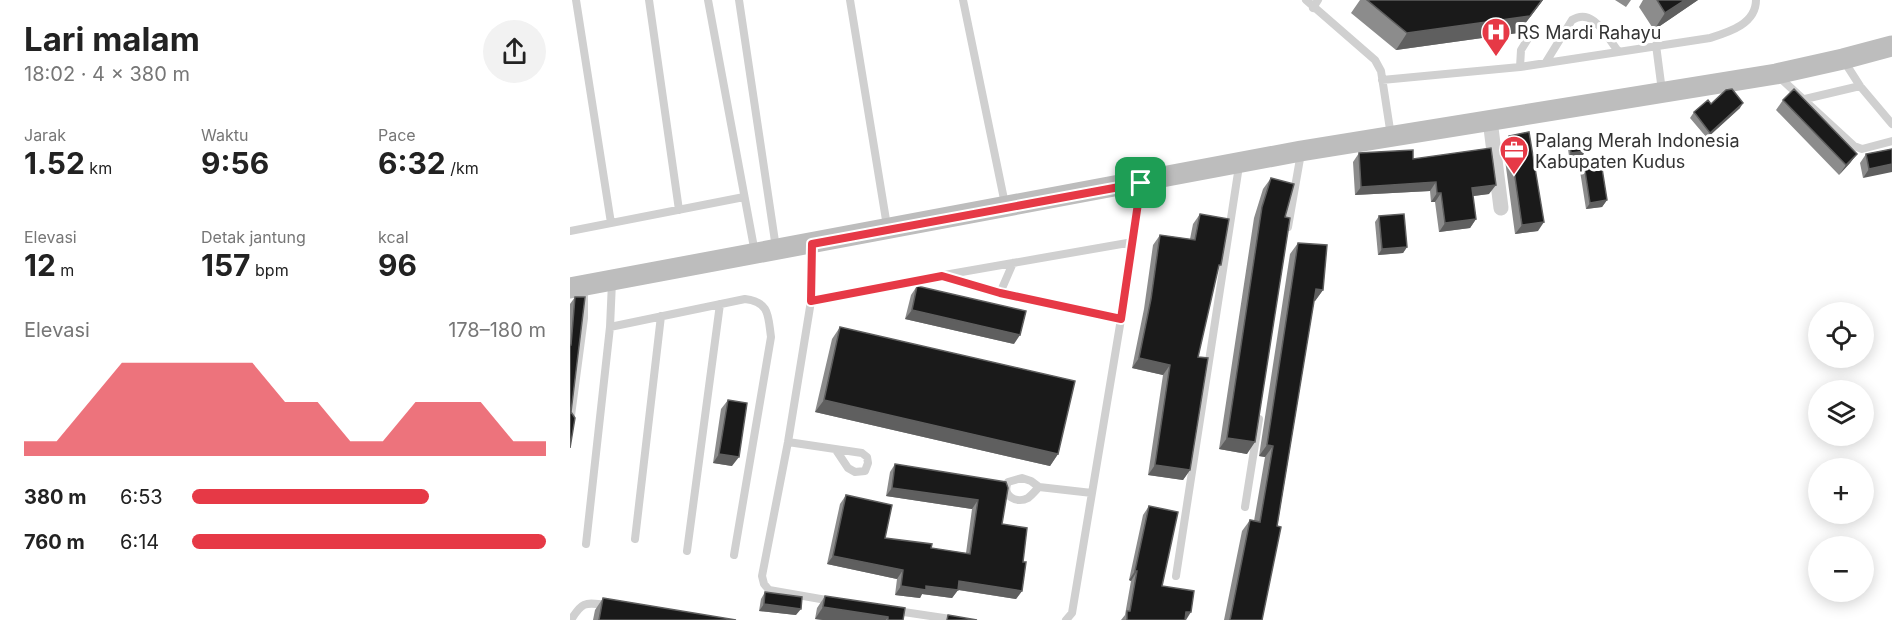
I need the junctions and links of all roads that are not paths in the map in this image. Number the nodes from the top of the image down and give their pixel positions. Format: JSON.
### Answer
{"nodes":[{"id":1,"x":576,"y":0,"type":"edge"},
{"id":2,"x":649,"y":0,"type":"edge"},
{"id":3,"x":708,"y":0,"type":"edge"},
{"id":4,"x":739,"y":0,"type":"edge"},
{"id":5,"x":850,"y":0,"type":"edge"},
{"id":6,"x":963,"y":0,"type":"edge"},
{"id":7,"x":1306,"y":0,"type":"edge"},
{"id":8,"x":1318,"y":0,"type":"edge"},
{"id":9,"x":1756,"y":0,"type":"edge"},
{"id":10,"x":1313,"y":8,"type":"junction"},
{"id":11,"x":1532,"y":34,"type":"edge"},
{"id":12,"x":1656,"y":45,"type":"junction"},
{"id":13,"x":1892,"y":46,"type":"edge"},
{"id":14,"x":1618,"y":51,"type":"junction"},
{"id":15,"x":1844,"y":59,"type":"junction"},
{"id":16,"x":1546,"y":62,"type":"junction"},
{"id":17,"x":1520,"y":67,"type":"junction"},
{"id":18,"x":1776,"y":74,"type":"junction"},
{"id":19,"x":1382,"y":80,"type":"junction"},
{"id":20,"x":1860,"y":86,"type":"junction"},
{"id":21,"x":1663,"y":92,"type":"junction"},
{"id":22,"x":1805,"y":99,"type":"junction"},
{"id":23,"x":1490,"y":120,"type":"junction"},
{"id":24,"x":1892,"y":124,"type":"edge"},
{"id":25,"x":1391,"y":136,"type":"junction"},
{"id":26,"x":1892,"y":141,"type":"edge"},
{"id":27,"x":1301,"y":151,"type":"junction"},
{"id":28,"x":1239,"y":164,"type":"junction"},
{"id":29,"x":1141,"y":183,"type":"junction"},
{"id":30,"x":744,"y":197,"type":"junction"},
{"id":31,"x":1006,"y":207,"type":"junction"},
{"id":32,"x":1501,"y":208,"type":"dead end"},
{"id":33,"x":680,"y":210,"type":"junction"},
{"id":34,"x":610,"y":223,"type":"junction"},
{"id":35,"x":887,"y":230,"type":"junction"},
{"id":36,"x":570,"y":231,"type":"edge"},
{"id":37,"x":1287,"y":234,"type":"edge"},
{"id":38,"x":1133,"y":242,"type":"junction"},
{"id":39,"x":812,"y":244,"type":"junction"},
{"id":40,"x":777,"y":250,"type":"junction"},
{"id":41,"x":755,"y":255,"type":"junction"},
{"id":42,"x":1013,"y":263,"type":"junction"},
{"id":43,"x":942,"y":276,"type":"junction"},
{"id":44,"x":612,"y":281,"type":"junction"},
{"id":45,"x":577,"y":287,"type":"edge"},
{"id":46,"x":1000,"y":293,"type":"junction"},
{"id":47,"x":811,"y":301,"type":"junction"},
{"id":48,"x":720,"y":304,"type":"junction"},
{"id":49,"x":661,"y":316,"type":"junction"},
{"id":50,"x":1121,"y":319,"type":"junction"},
{"id":51,"x":610,"y":327,"type":"junction"},
{"id":52,"x":1260,"y":413,"type":"edge"},
{"id":53,"x":570,"y":423,"type":"edge"},
{"id":54,"x":788,"y":442,"type":"junction"},
{"id":55,"x":836,"y":450,"type":"dead end"},
{"id":56,"x":1039,"y":487,"type":"dead end"},
{"id":57,"x":1092,"y":493,"type":"junction"},
{"id":58,"x":1245,"y":507,"type":"dead end"},
{"id":59,"x":635,"y":539,"type":"dead end"},
{"id":60,"x":586,"y":544,"type":"dead end"},
{"id":61,"x":687,"y":551,"type":"dead end"},
{"id":62,"x":734,"y":555,"type":"dead end"},
{"id":63,"x":1176,"y":576,"type":"dead end"},
{"id":64,"x":836,"y":602,"type":"edge"},
{"id":65,"x":616,"y":605,"type":"edge"},
{"id":66,"x":891,"y":610,"type":"edge"},
{"id":67,"x":571,"y":620,"type":"edge"},
{"id":68,"x":957,"y":620,"type":"edge"},
{"id":69,"x":1066,"y":620,"type":"edge"}],
"edges":[{"from":1,"to":34,"type":"lane"},
{"from":2,"to":33,"type":"lane"},
{"from":3,"to":30,"type":"lane"},
{"from":4,"to":40,"type":"lane"},
{"from":5,"to":35,"type":"lane"},
{"from":6,"to":31,"type":"lane"},
{"from":7,"to":10,"type":"lane"},
{"from":8,"to":10,"type":"lane"},
{"from":9,"to":12,"type":"lane"},
{"from":10,"to":19,"type":"lane"},
{"from":11,"to":17,"type":"lane"},
{"from":12,"to":14,"type":"lane"},
{"from":12,"to":21,"type":"lane"},
{"from":13,"to":15,"type":"main road"},
{"from":14,"to":16,"type":"lane"},
{"from":14,"to":16,"type":"lane"},
{"from":15,"to":18,"type":"main road"},
{"from":15,"to":20,"type":"lane"},
{"from":16,"to":17,"type":"lane"},
{"from":17,"to":19,"type":"lane"},
{"from":18,"to":21,"type":"main road"},
{"from":18,"to":22,"type":"lane"},
{"from":19,"to":25,"type":"lane"},
{"from":20,"to":22,"type":"lane"},
{"from":20,"to":24,"type":"lane"},
{"from":21,"to":23,"type":"main road"},
{"from":22,"to":26,"type":"lane"},
{"from":23,"to":25,"type":"main road"},
{"from":23,"to":32,"type":"street"},
{"from":25,"to":27,"type":"main road"},
{"from":27,"to":28,"type":"main road"},
{"from":27,"to":37,"type":"lane"},
{"from":28,"to":29,"type":"main road"},
{"from":28,"to":63,"type":"lane"},
{"from":29,"to":31,"type":"main road"},
{"from":29,"to":38,"type":"lane"},
{"from":30,"to":33,"type":"lane"},
{"from":30,"to":41,"type":"lane"},
{"from":31,"to":35,"type":"main road"},
{"from":33,"to":34,"type":"lane"},
{"from":34,"to":36,"type":"lane"},
{"from":35,"to":39,"type":"main road"},
{"from":38,"to":42,"type":"lane"},
{"from":38,"to":50,"type":"lane"},
{"from":39,"to":40,"type":"main road"},
{"from":39,"to":47,"type":"lane"},
{"from":40,"to":41,"type":"main road"},
{"from":41,"to":44,"type":"main road"},
{"from":42,"to":43,"type":"lane"},
{"from":42,"to":46,"type":"lane"},
{"from":43,"to":46,"type":"lane"},
{"from":43,"to":47,"type":"lane"},
{"from":44,"to":45,"type":"main road"},
{"from":44,"to":51,"type":"lane"},
{"from":45,"to":53,"type":"lane"},
{"from":46,"to":50,"type":"lane"},
{"from":47,"to":54,"type":"lane"},
{"from":48,"to":49,"type":"lane"},
{"from":48,"to":61,"type":"lane"},
{"from":48,"to":62,"type":"lane"},
{"from":49,"to":51,"type":"lane"},
{"from":49,"to":59,"type":"lane"},
{"from":50,"to":57,"type":"lane"},
{"from":51,"to":60,"type":"lane"},
{"from":52,"to":58,"type":"lane"},
{"from":54,"to":55,"type":"lane"},
{"from":54,"to":64,"type":"lane"},
{"from":56,"to":57,"type":"lane"},
{"from":57,"to":69,"type":"lane"},
{"from":65,"to":67,"type":"lane"},
{"from":66,"to":68,"type":"lane"}]}
